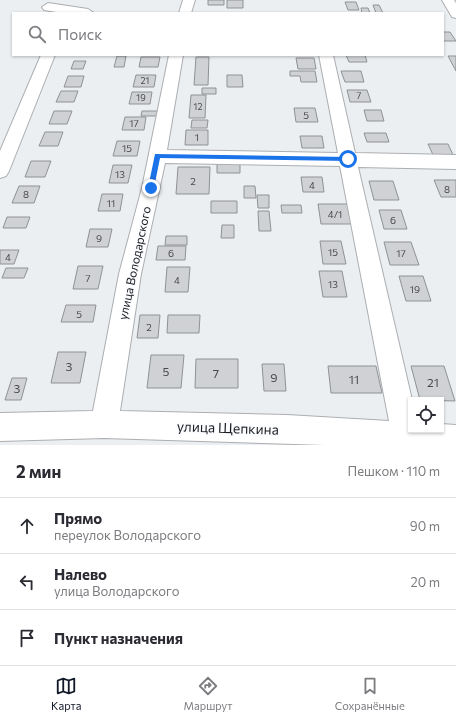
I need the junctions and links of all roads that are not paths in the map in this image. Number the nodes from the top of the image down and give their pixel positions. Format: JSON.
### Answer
{"nodes":[{"id":1,"x":190,"y":0,"type":"edge"},
{"id":2,"x":448,"y":0,"type":"edge"},
{"id":3,"x":49,"y":7,"type":"edge"},
{"id":4,"x":82,"y":12,"type":"edge"},
{"id":5,"x":185,"y":12,"type":"edge"},
{"id":6,"x":454,"y":20,"type":"edge"},
{"id":7,"x":48,"y":56,"type":"edge"},
{"id":8,"x":176,"y":56,"type":"edge"},
{"id":9,"x":326,"y":56,"type":"edge"},
{"id":10,"x":157,"y":156,"type":"junction"},
{"id":11,"x":348,"y":159,"type":"junction"},
{"id":12,"x":456,"y":162,"type":"edge"},
{"id":13,"x":0,"y":171,"type":"edge"},
{"id":14,"x":104,"y":424,"type":"junction"},
{"id":15,"x":0,"y":428,"type":"edge"},
{"id":16,"x":406,"y":436,"type":"junction"},
{"id":17,"x":456,"y":439,"type":"edge"}],
"edges":[{"from":1,"to":5,"type":"street"},
{"from":2,"to":6,"type":"street"},
{"from":3,"to":4,"type":"street"},
{"from":7,"to":13,"type":"street"},
{"from":8,"to":10,"type":"street","name":"улица Володарского"},
{"from":9,"to":11,"type":"street"},
{"from":10,"to":11,"type":"street"},
{"from":10,"to":14,"type":"street","name":"улица Володарского"},
{"from":11,"to":12,"type":"street"},
{"from":11,"to":16,"type":"street"},
{"from":14,"to":15,"type":"street","name":"улица Щепкина"},
{"from":14,"to":16,"type":"street","name":"улица Щепкина"},
{"from":16,"to":17,"type":"street","name":"улица Щепкина"}]}
